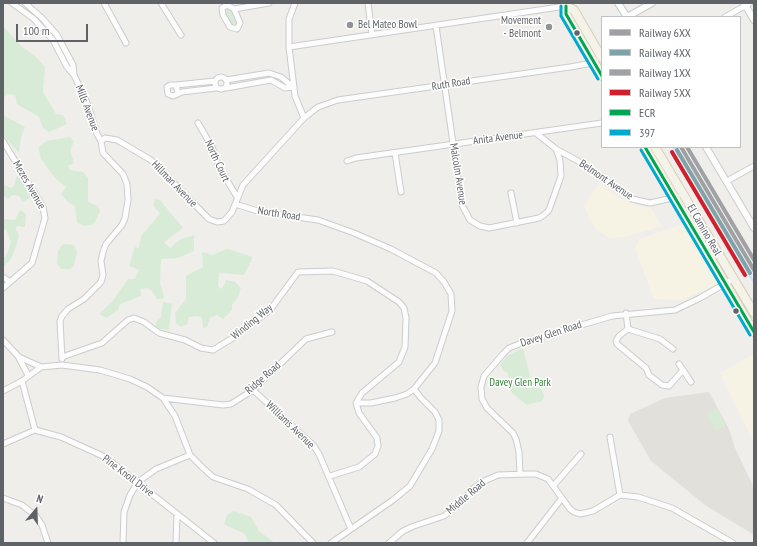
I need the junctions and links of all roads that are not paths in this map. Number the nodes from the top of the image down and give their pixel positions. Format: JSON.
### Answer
{"nodes":[{"id":1,"x":12,"y":3,"type":"edge"},
{"id":2,"x":25,"y":3,"type":"edge"},
{"id":3,"x":104,"y":3,"type":"edge"},
{"id":4,"x":162,"y":3,"type":"edge"},
{"id":5,"x":269,"y":3,"type":"edge"},
{"id":6,"x":295,"y":3,"type":"edge"},
{"id":7,"x":368,"y":3,"type":"edge"},
{"id":8,"x":618,"y":3,"type":"edge"},
{"id":9,"x":652,"y":3,"type":"edge"},
{"id":10,"x":746,"y":4,"type":"edge"},
{"id":11,"x":565,"y":5,"type":"edge"},
{"id":12,"x":234,"y":9,"type":"junction"},
{"id":13,"x":22,"y":10,"type":"junction"},
{"id":14,"x":626,"y":16,"type":"edge"},
{"id":15,"x":629,"y":16,"type":"edge"},
{"id":16,"x":727,"y":16,"type":"edge"},
{"id":17,"x":754,"y":20,"type":"edge"},
{"id":18,"x":436,"y":26,"type":"junction"},
{"id":19,"x":181,"y":35,"type":"dead end"},
{"id":20,"x":372,"y":35,"type":"junction"},
{"id":21,"x":126,"y":43,"type":"dead end"},
{"id":22,"x":289,"y":47,"type":"junction"},
{"id":23,"x":601,"y":55,"type":"edge"},
{"id":24,"x":601,"y":57,"type":"edge"},
{"id":25,"x":593,"y":61,"type":"junction"},
{"id":26,"x":601,"y":74,"type":"edge"},
{"id":27,"x":74,"y":75,"type":"junction"},
{"id":28,"x":226,"y":80,"type":"junction"},
{"id":29,"x":215,"y":81,"type":"junction"},
{"id":30,"x":176,"y":85,"type":"junction"},
{"id":31,"x":445,"y":85,"type":"junction"},
{"id":32,"x":293,"y":87,"type":"junction"},
{"id":33,"x":216,"y":88,"type":"junction"},
{"id":34,"x":226,"y":88,"type":"junction"},
{"id":35,"x":178,"y":93,"type":"junction"},
{"id":36,"x":304,"y":118,"type":"junction"},
{"id":37,"x":198,"y":123,"type":"dead end"},
{"id":38,"x":601,"y":123,"type":"edge"},
{"id":39,"x":536,"y":133,"type":"junction"},
{"id":40,"x":3,"y":141,"type":"edge"},
{"id":41,"x":101,"y":141,"type":"junction"},
{"id":42,"x":452,"y":144,"type":"junction"},
{"id":43,"x":646,"y":148,"type":"edge"},
{"id":44,"x":656,"y":148,"type":"edge"},
{"id":45,"x":707,"y":148,"type":"edge"},
{"id":46,"x":556,"y":149,"type":"junction"},
{"id":47,"x":395,"y":153,"type":"junction"},
{"id":48,"x":347,"y":161,"type":"dead end"},
{"id":49,"x":754,"y":166,"type":"edge"},
{"id":50,"x":727,"y":181,"type":"junction"},
{"id":51,"x":401,"y":192,"type":"dead end"},
{"id":52,"x":511,"y":193,"type":"dead end"},
{"id":53,"x":683,"y":193,"type":"junction"},
{"id":54,"x":237,"y":197,"type":"junction"},
{"id":55,"x":675,"y":198,"type":"junction"},
{"id":56,"x":235,"y":204,"type":"junction"},
{"id":57,"x":516,"y":223,"type":"junction"},
{"id":58,"x":754,"y":228,"type":"edge"},
{"id":59,"x":3,"y":277,"type":"edge"},
{"id":60,"x":733,"y":279,"type":"junction"},
{"id":61,"x":10,"y":282,"type":"junction"},
{"id":62,"x":725,"y":284,"type":"junction"},
{"id":63,"x":3,"y":288,"type":"edge"},
{"id":64,"x":626,"y":313,"type":"junction"},
{"id":65,"x":754,"y":313,"type":"edge"},
{"id":66,"x":628,"y":329,"type":"junction"},
{"id":67,"x":332,"y":332,"type":"dead end"},
{"id":68,"x":754,"y":332,"type":"edge"},
{"id":69,"x":3,"y":340,"type":"edge"},
{"id":70,"x":673,"y":349,"type":"dead end"},
{"id":71,"x":19,"y":357,"type":"junction"},
{"id":72,"x":62,"y":357,"type":"junction"},
{"id":73,"x":679,"y":364,"type":"dead end"},
{"id":74,"x":62,"y":365,"type":"junction"},
{"id":75,"x":41,"y":367,"type":"junction"},
{"id":76,"x":683,"y":370,"type":"junction"},
{"id":77,"x":28,"y":376,"type":"junction"},
{"id":78,"x":22,"y":381,"type":"junction"},
{"id":79,"x":691,"y":382,"type":"dead end"},
{"id":80,"x":414,"y":389,"type":"junction"},
{"id":81,"x":254,"y":390,"type":"junction"},
{"id":82,"x":3,"y":391,"type":"edge"},
{"id":83,"x":163,"y":398,"type":"junction"},
{"id":84,"x":178,"y":400,"type":"junction"},
{"id":85,"x":356,"y":403,"type":"junction"},
{"id":86,"x":172,"y":410,"type":"junction"},
{"id":87,"x":35,"y":430,"type":"junction"},
{"id":88,"x":610,"y":436,"type":"dead end"},
{"id":89,"x":3,"y":444,"type":"edge"},
{"id":90,"x":581,"y":454,"type":"dead end"},
{"id":91,"x":190,"y":455,"type":"junction"},
{"id":92,"x":520,"y":474,"type":"junction"},
{"id":93,"x":330,"y":476,"type":"junction"},
{"id":94,"x":138,"y":482,"type":"junction"},
{"id":95,"x":554,"y":485,"type":"junction"},
{"id":96,"x":620,"y":495,"type":"junction"},
{"id":97,"x":3,"y":498,"type":"edge"},
{"id":98,"x":562,"y":498,"type":"junction"},
{"id":99,"x":177,"y":514,"type":"junction"},
{"id":100,"x":351,"y":529,"type":"junction"},
{"id":101,"x":48,"y":543,"type":"edge"},
{"id":102,"x":123,"y":543,"type":"edge"},
{"id":103,"x":176,"y":543,"type":"edge"},
{"id":104,"x":214,"y":543,"type":"edge"},
{"id":105,"x":313,"y":543,"type":"edge"},
{"id":106,"x":331,"y":543,"type":"edge"},
{"id":107,"x":389,"y":543,"type":"edge"},
{"id":108,"x":527,"y":543,"type":"edge"},
{"id":109,"x":733,"y":543,"type":"edge"}],
"edges":[{"from":1,"to":13,"type":"street"},
{"from":2,"to":13,"type":"street"},
{"from":2,"to":27,"type":"street"},
{"from":3,"to":21,"type":"street"},
{"from":4,"to":19,"type":"street"},
{"from":5,"to":12,"type":"street"},
{"from":6,"to":22,"type":"street"},
{"from":7,"to":20,"type":"street"},
{"from":8,"to":14,"type":"street"},
{"from":9,"to":15,"type":"street"},
{"from":10,"to":16,"type":"street"},
{"from":10,"to":17,"type":"street"},
{"from":11,"to":18,"type":"street"},
{"from":11,"to":23,"type":"main road"},
{"from":11,"to":25,"type":"main road"},
{"from":12,"to":12,"type":"street"},
{"from":13,"to":27,"type":"street"},
{"from":18,"to":20,"type":"street"},
{"from":18,"to":31,"type":"street","name":"Malcolm Avenue"},
{"from":20,"to":22,"type":"street"},
{"from":22,"to":32,"type":"street"},
{"from":24,"to":25,"type":"street","name":"Ruth Road"},
{"from":25,"to":26,"type":"main road"},
{"from":25,"to":31,"type":"street","name":"Ruth Road"},
{"from":27,"to":41,"type":"street","name":"Mills Avenue"},
{"from":28,"to":29,"type":"street"},
{"from":28,"to":32,"type":"street"},
{"from":28,"to":34,"type":"street"},
{"from":29,"to":30,"type":"street"},
{"from":29,"to":33,"type":"street"},
{"from":30,"to":35,"type":"street"},
{"from":30,"to":35,"type":"street"},
{"from":31,"to":36,"type":"street","name":"Ruth Road"},
{"from":31,"to":42,"type":"street","name":"Malcolm Avenue"},
{"from":32,"to":34,"type":"street"},
{"from":32,"to":36,"type":"street"},
{"from":33,"to":34,"type":"street"},
{"from":33,"to":35,"type":"street"},
{"from":36,"to":54,"type":"street"},
{"from":37,"to":54,"type":"street","name":"North Court"},
{"from":38,"to":39,"type":"street","name":"Anita Avenue"},
{"from":39,"to":42,"type":"street","name":"Anita Avenue"},
{"from":39,"to":46,"type":"street","name":"Belmont Avenue"},
{"from":40,"to":61,"type":"street","name":"Mezes Avenue"},
{"from":41,"to":56,"type":"street","name":"Hillman Avenue"},
{"from":41,"to":72,"type":"street"},
{"from":42,"to":47,"type":"street","name":"Anita Avenue"},
{"from":42,"to":57,"type":"street","name":"Malcolm Avenue"},
{"from":43,"to":55,"type":"main road","name":"El Camino Real"},
{"from":44,"to":53,"type":"main road","name":"El Camino Real"},
{"from":45,"to":50,"type":"street"},
{"from":46,"to":55,"type":"street","name":"Belmont Avenue"},
{"from":46,"to":57,"type":"street","name":"Malcolm Avenue"},
{"from":47,"to":48,"type":"street","name":"Anita Avenue"},
{"from":47,"to":51,"type":"street"},
{"from":49,"to":50,"type":"street"},
{"from":50,"to":58,"type":"street"},
{"from":52,"to":57,"type":"street"},
{"from":53,"to":55,"type":"street","name":"Belmont Avenue"},
{"from":53,"to":60,"type":"main road","name":"El Camino Real"},
{"from":54,"to":56,"type":"street"},
{"from":55,"to":62,"type":"main road","name":"El Camino Real"},
{"from":56,"to":80,"type":"street","name":"North Road"},
{"from":59,"to":61,"type":"street"},
{"from":60,"to":62,"type":"street","name":"Davey Glen Road"},
{"from":60,"to":65,"type":"main road","name":"El Camino Real"},
{"from":61,"to":63,"type":"street","name":"Mezes Avenue"},
{"from":62,"to":64,"type":"street","name":"Davey Glen Road"},
{"from":62,"to":68,"type":"main road","name":"El Camino Real"},
{"from":64,"to":66,"type":"street"},
{"from":64,"to":92,"type":"street","name":"Davey Glen Road"},
{"from":66,"to":70,"type":"street"},
{"from":66,"to":76,"type":"street"},
{"from":67,"to":81,"type":"street","name":"Ridge Road"},
{"from":69,"to":71,"type":"street"},
{"from":71,"to":75,"type":"street"},
{"from":71,"to":77,"type":"street"},
{"from":72,"to":74,"type":"street"},
{"from":72,"to":85,"type":"street","name":"Winding Way"},
{"from":73,"to":76,"type":"street"},
{"from":74,"to":75,"type":"street"},
{"from":74,"to":83,"type":"street"},
{"from":75,"to":77,"type":"street"},
{"from":76,"to":79,"type":"street"},
{"from":77,"to":78,"type":"street"},
{"from":78,"to":82,"type":"street"},
{"from":78,"to":87,"type":"street"},
{"from":80,"to":85,"type":"street"},
{"from":80,"to":100,"type":"street"},
{"from":81,"to":84,"type":"street","name":"Ridge Road"},
{"from":81,"to":93,"type":"street","name":"Williams Avenue"},
{"from":83,"to":84,"type":"street","name":"Ridge Road"},
{"from":83,"to":86,"type":"street"},
{"from":84,"to":86,"type":"street"},
{"from":85,"to":93,"type":"street"},
{"from":86,"to":91,"type":"street"},
{"from":87,"to":89,"type":"street"},
{"from":87,"to":94,"type":"street","name":"Pine Knoll Drive"},
{"from":88,"to":96,"type":"street"},
{"from":90,"to":95,"type":"street"},
{"from":91,"to":94,"type":"street"},
{"from":91,"to":105,"type":"street"},
{"from":92,"to":95,"type":"street","name":"Middle Road"},
{"from":92,"to":107,"type":"street","name":"Middle Road"},
{"from":93,"to":100,"type":"street","name":"Williams Avenue"},
{"from":94,"to":99,"type":"street","name":"Pine Knoll Drive"},
{"from":94,"to":102,"type":"street"},
{"from":95,"to":98,"type":"street","name":"Middle Road"},
{"from":96,"to":98,"type":"street","name":"Middle Road"},
{"from":96,"to":109,"type":"street"},
{"from":97,"to":101,"type":"street"},
{"from":98,"to":108,"type":"street"},
{"from":99,"to":103,"type":"street"},
{"from":99,"to":104,"type":"street","name":"Pine Knoll Drive"},
{"from":100,"to":106,"type":"street"}]}
